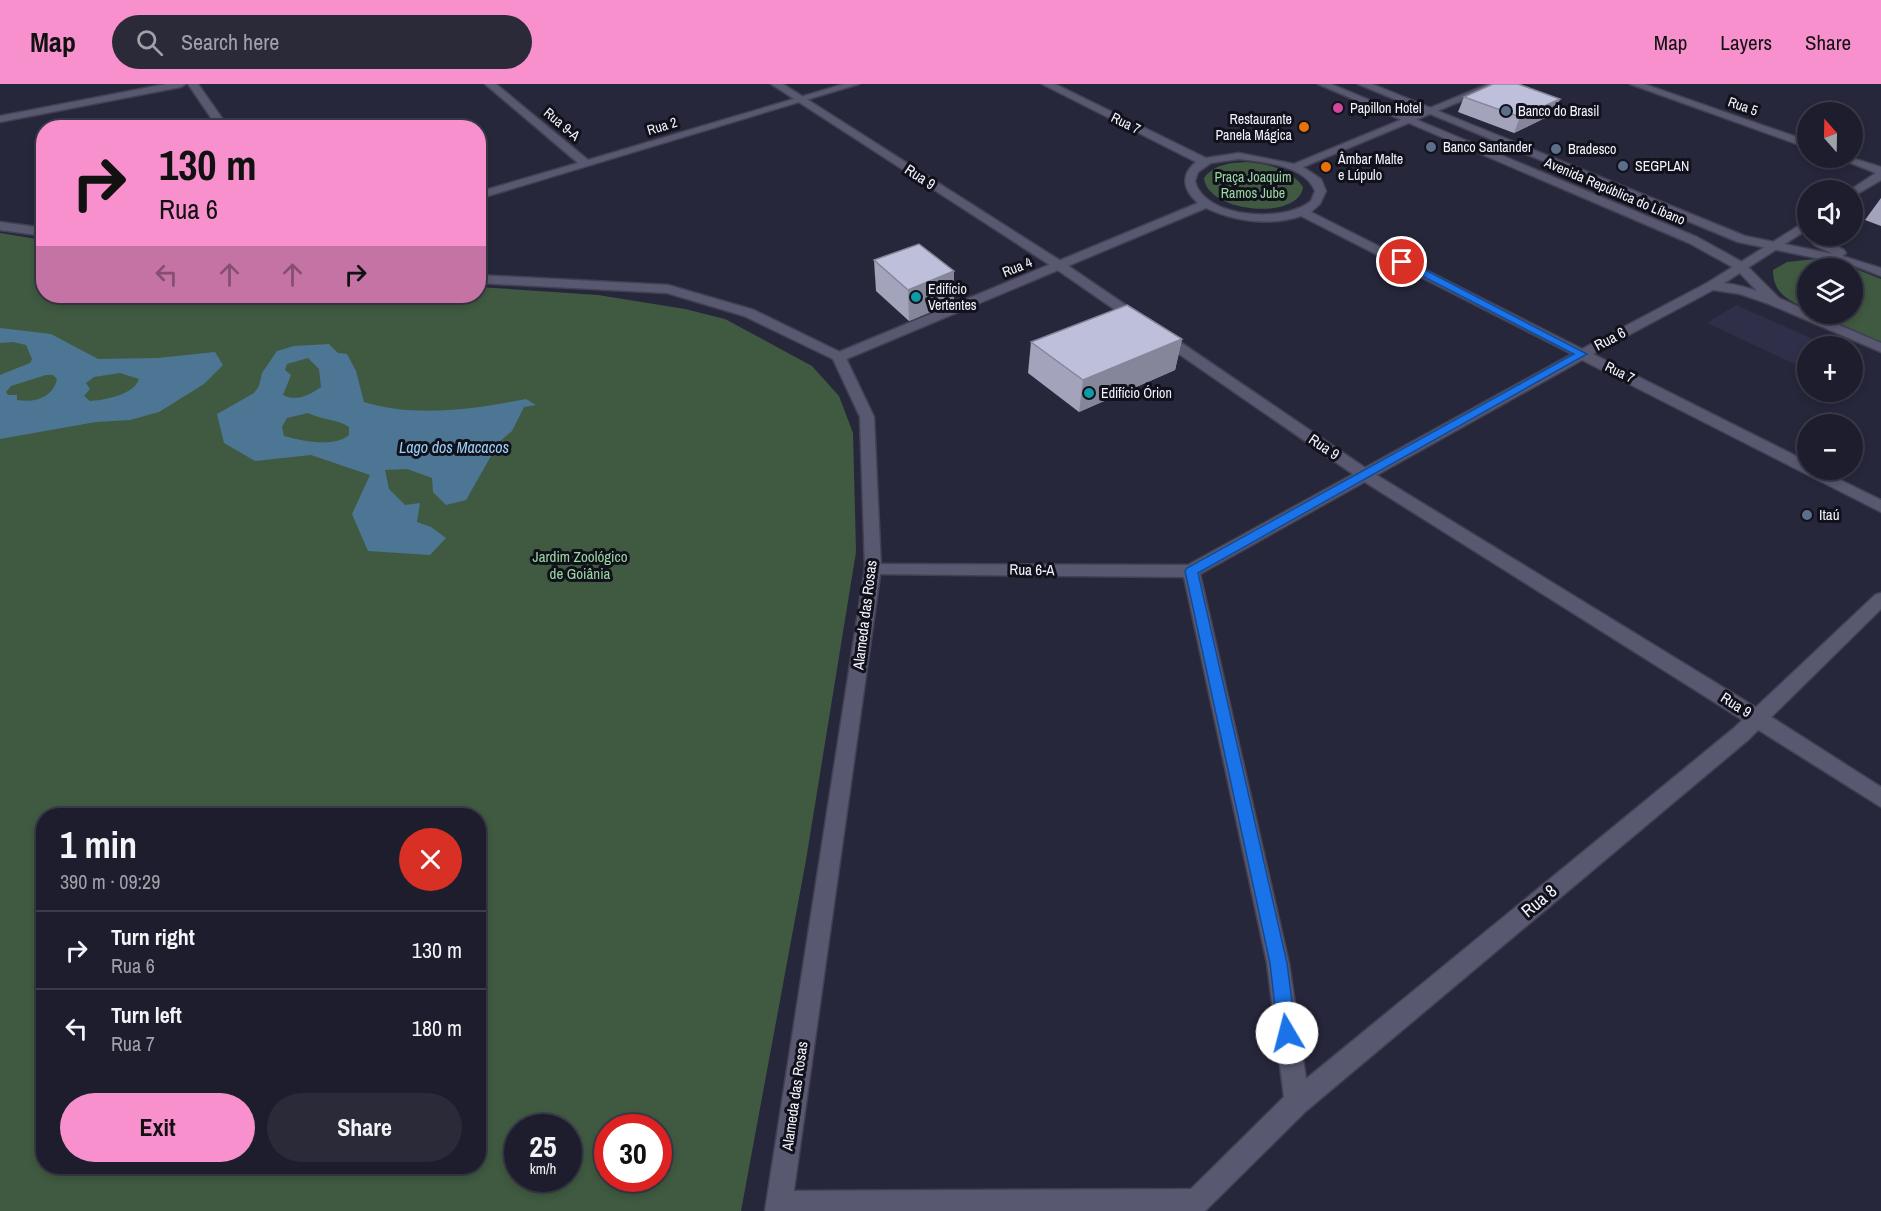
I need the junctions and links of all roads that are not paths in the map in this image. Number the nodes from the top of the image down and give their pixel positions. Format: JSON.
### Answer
{"nodes":[{"id":1,"x":181,"y":84,"type":"edge"},
{"id":2,"x":193,"y":84,"type":"edge"},
{"id":3,"x":490,"y":84,"type":"edge"},
{"id":4,"x":776,"y":84,"type":"edge"},
{"id":5,"x":854,"y":84,"type":"edge"},
{"id":6,"x":1047,"y":84,"type":"edge"},
{"id":7,"x":1323,"y":84,"type":"edge"},
{"id":8,"x":1363,"y":84,"type":"edge"},
{"id":9,"x":1497,"y":84,"type":"edge"},
{"id":10,"x":1635,"y":84,"type":"edge"},
{"id":11,"x":801,"y":100,"type":"junction"},
{"id":12,"x":1430,"y":111,"type":"junction"},
{"id":13,"x":0,"y":119,"type":"edge"},
{"id":14,"x":218,"y":120,"type":"edge"},
{"id":15,"x":1408,"y":120,"type":"junction"},
{"id":16,"x":1797,"y":141,"type":"edge"},
{"id":17,"x":1205,"y":162,"type":"junction"},
{"id":18,"x":586,"y":164,"type":"junction"},
{"id":19,"x":1863,"y":166,"type":"edge"},
{"id":20,"x":1296,"y":167,"type":"junction"},
{"id":21,"x":1881,"y":173,"type":"edge"},
{"id":22,"x":1863,"y":186,"type":"edge"},
{"id":23,"x":486,"y":194,"type":"edge"},
{"id":24,"x":1206,"y":204,"type":"junction"},
{"id":25,"x":1303,"y":212,"type":"junction"},
{"id":26,"x":0,"y":226,"type":"edge"},
{"id":27,"x":36,"y":231,"type":"edge"},
{"id":28,"x":1797,"y":234,"type":"edge"},
{"id":29,"x":1771,"y":246,"type":"junction"},
{"id":30,"x":1826,"y":246,"type":"edge"},
{"id":31,"x":1836,"y":258,"type":"edge"},
{"id":32,"x":1850,"y":258,"type":"edge"},
{"id":33,"x":1863,"y":264,"type":"edge"},
{"id":34,"x":1060,"y":266,"type":"junction"},
{"id":35,"x":1740,"y":266,"type":"junction"},
{"id":36,"x":1881,"y":272,"type":"edge"},
{"id":37,"x":486,"y":279,"type":"edge"},
{"id":38,"x":1711,"y":286,"type":"junction"},
{"id":39,"x":1774,"y":301,"type":"junction"},
{"id":40,"x":1881,"y":348,"type":"edge"},
{"id":41,"x":1582,"y":354,"type":"junction"},
{"id":42,"x":838,"y":357,"type":"junction"},
{"id":43,"x":1797,"y":463,"type":"edge"},
{"id":44,"x":1365,"y":475,"type":"junction"},
{"id":45,"x":1829,"y":480,"type":"edge"},
{"id":46,"x":1881,"y":507,"type":"edge"},
{"id":47,"x":873,"y":568,"type":"junction"},
{"id":48,"x":1191,"y":571,"type":"junction"},
{"id":49,"x":1881,"y":599,"type":"edge"},
{"id":50,"x":1758,"y":718,"type":"junction"},
{"id":51,"x":1881,"y":798,"type":"edge"},
{"id":52,"x":1297,"y":1102,"type":"junction"},
{"id":53,"x":1202,"y":1206,"type":"edge"},
{"id":54,"x":779,"y":1208,"type":"edge"}],
"edges":[{"from":1,"to":13,"type":"street"},
{"from":2,"to":14,"type":"street"},
{"from":3,"to":18,"type":"street","name":"Rua 9-A"},
{"from":4,"to":11,"type":"street","name":"Rua 9"},
{"from":5,"to":11,"type":"street","name":"Rua 2"},
{"from":6,"to":17,"type":"street","name":"Rua 7"},
{"from":7,"to":15,"type":"street","name":"Avenida República do Líbano"},
{"from":8,"to":12,"type":"street","name":"Avenida República do Líbano"},
{"from":9,"to":12,"type":"street"},
{"from":10,"to":16,"type":"street","name":"Rua 5"},
{"from":11,"to":18,"type":"street","name":"Rua 2"},
{"from":11,"to":34,"type":"street","name":"Rua 9"},
{"from":12,"to":15,"type":"street"},
{"from":12,"to":29,"type":"street","name":"Avenida República do Líbano"},
{"from":15,"to":20,"type":"street"},
{"from":15,"to":35,"type":"street","name":"Avenida República do Líbano"},
{"from":17,"to":20,"type":"street"},
{"from":17,"to":24,"type":"street"},
{"from":18,"to":23,"type":"street","name":"Rua 2"},
{"from":19,"to":21,"type":"street"},
{"from":20,"to":25,"type":"street"},
{"from":21,"to":22,"type":"street"},
{"from":24,"to":25,"type":"street"},
{"from":24,"to":34,"type":"street","name":"Rua 4"},
{"from":25,"to":41,"type":"street","name":"Rua 7"},
{"from":26,"to":27,"type":"street"},
{"from":28,"to":29,"type":"street","name":"Rua 6"},
{"from":29,"to":31,"type":"street","name":"Avenida República do Líbano"},
{"from":29,"to":35,"type":"street","name":"Rua 6"},
{"from":30,"to":32,"type":"street"},
{"from":33,"to":36,"type":"street","name":"Avenida República do Líbano"},
{"from":34,"to":42,"type":"street","name":"Rua 4"},
{"from":34,"to":44,"type":"street","name":"Rua 9"},
{"from":35,"to":38,"type":"street","name":"Rua 6"},
{"from":35,"to":39,"type":"street","name":"Avenida República do Líbano"},
{"from":37,"to":42,"type":"street"},
{"from":38,"to":39,"type":"street"},
{"from":38,"to":41,"type":"street","name":"Rua 6"},
{"from":39,"to":40,"type":"street","name":"Avenida República do Líbano"},
{"from":41,"to":43,"type":"street","name":"Rua 7"},
{"from":41,"to":44,"type":"street","name":"Rua 6"},
{"from":42,"to":47,"type":"street","name":"Alameda das Rosas"},
{"from":44,"to":48,"type":"street","name":"Rua 6"},
{"from":44,"to":50,"type":"street","name":"Rua 9"},
{"from":45,"to":46,"type":"street","name":"Rua 7"},
{"from":47,"to":48,"type":"street","name":"Rua 6-A"},
{"from":47,"to":54,"type":"street","name":"Alameda das Rosas"},
{"from":48,"to":52,"type":"street"},
{"from":49,"to":50,"type":"street","name":"Rua 8"},
{"from":50,"to":51,"type":"street","name":"Rua 9"},
{"from":50,"to":52,"type":"street","name":"Rua 8"},
{"from":52,"to":53,"type":"street","name":"Rua 8"},
{"from":53,"to":54,"type":"street"}]}
